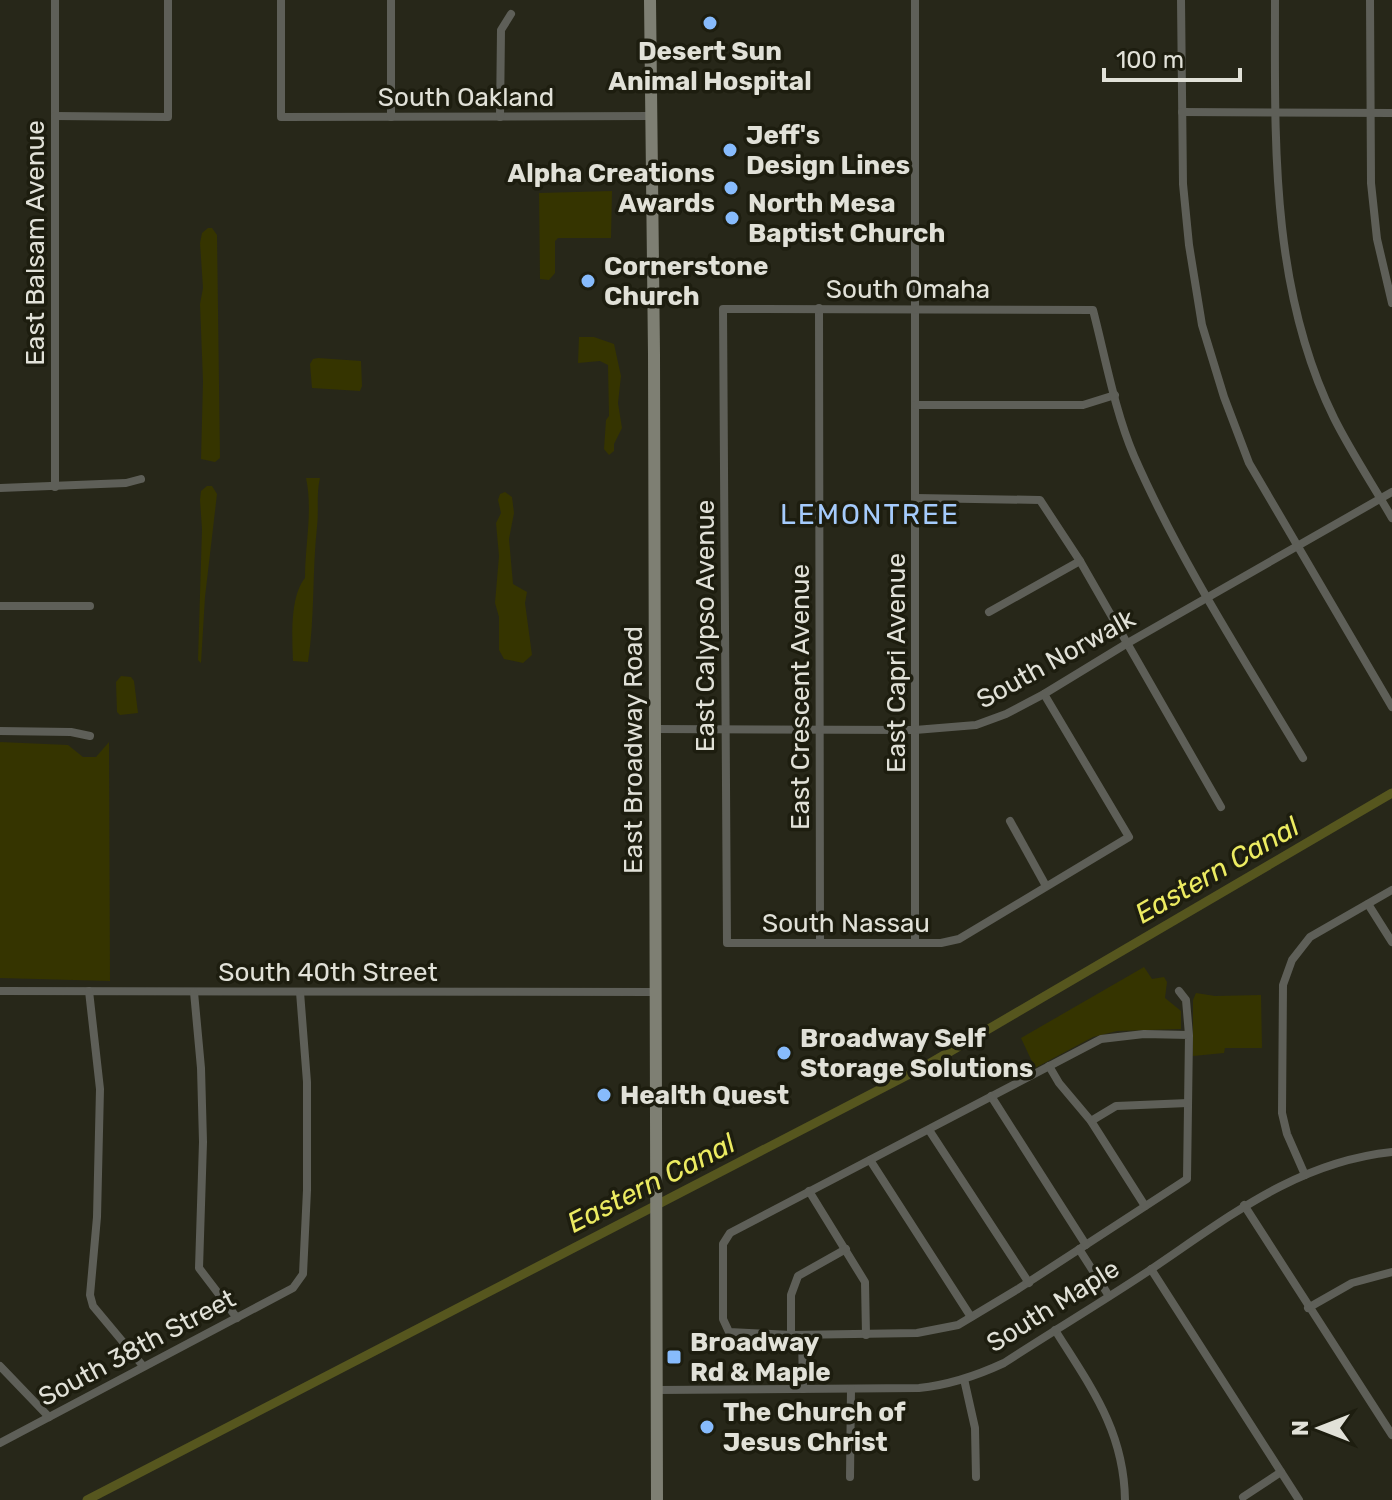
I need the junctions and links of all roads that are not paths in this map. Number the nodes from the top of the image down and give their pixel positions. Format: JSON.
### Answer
{"nodes":[{"id":1,"x":55,"y":0,"type":"edge"},
{"id":2,"x":168,"y":0,"type":"edge"},
{"id":3,"x":281,"y":0,"type":"edge"},
{"id":4,"x":391,"y":0,"type":"edge"},
{"id":5,"x":650,"y":0,"type":"edge"},
{"id":6,"x":915,"y":0,"type":"edge"},
{"id":7,"x":1181,"y":0,"type":"edge"},
{"id":8,"x":1275,"y":0,"type":"edge"},
{"id":9,"x":1370,"y":0,"type":"edge"},
{"id":10,"x":511,"y":14,"type":"dead end"},
{"id":11,"x":1182,"y":112,"type":"junction"},
{"id":12,"x":1275,"y":113,"type":"junction"},
{"id":13,"x":1369,"y":113,"type":"junction"},
{"id":14,"x":1392,"y":113,"type":"edge"},
{"id":15,"x":55,"y":116,"type":"junction"},
{"id":16,"x":651,"y":116,"type":"junction"},
{"id":17,"x":391,"y":117,"type":"junction"},
{"id":18,"x":500,"y":117,"type":"junction"},
{"id":19,"x":1392,"y":303,"type":"edge"},
{"id":20,"x":819,"y":308,"type":"junction"},
{"id":21,"x":723,"y":309,"type":"joint"},
{"id":22,"x":915,"y":310,"type":"junction"},
{"id":23,"x":1115,"y":395,"type":"junction"},
{"id":24,"x":915,"y":405,"type":"junction"},
{"id":25,"x":141,"y":479,"type":"dead end"},
{"id":26,"x":55,"y":487,"type":"junction"},
{"id":27,"x":0,"y":488,"type":"edge"},
{"id":28,"x":1392,"y":492,"type":"edge"},
{"id":29,"x":916,"y":498,"type":"junction"},
{"id":30,"x":1381,"y":499,"type":"junction"},
{"id":31,"x":1392,"y":518,"type":"edge"},
{"id":32,"x":1297,"y":544,"type":"junction"},
{"id":33,"x":1080,"y":561,"type":"junction"},
{"id":34,"x":1207,"y":597,"type":"junction"},
{"id":35,"x":0,"y":606,"type":"edge"},
{"id":36,"x":90,"y":606,"type":"dead end"},
{"id":37,"x":989,"y":612,"type":"dead end"},
{"id":38,"x":1126,"y":644,"type":"junction"},
{"id":39,"x":1044,"y":694,"type":"junction"},
{"id":40,"x":1392,"y":707,"type":"edge"},
{"id":41,"x":726,"y":728,"type":"junction"},
{"id":42,"x":655,"y":729,"type":"junction"},
{"id":43,"x":820,"y":730,"type":"junction"},
{"id":44,"x":915,"y":730,"type":"junction"},
{"id":45,"x":0,"y":731,"type":"edge"},
{"id":46,"x":90,"y":736,"type":"dead end"},
{"id":47,"x":1303,"y":758,"type":"dead end"},
{"id":48,"x":1221,"y":807,"type":"dead end"},
{"id":49,"x":1010,"y":821,"type":"dead end"},
{"id":50,"x":1046,"y":886,"type":"junction"},
{"id":51,"x":1392,"y":890,"type":"edge"},
{"id":52,"x":1368,"y":904,"type":"junction"},
{"id":53,"x":820,"y":942,"type":"junction"},
{"id":54,"x":1392,"y":942,"type":"edge"},
{"id":55,"x":727,"y":943,"type":"joint"},
{"id":56,"x":915,"y":943,"type":"junction"},
{"id":57,"x":0,"y":991,"type":"edge"},
{"id":58,"x":89,"y":991,"type":"junction"},
{"id":59,"x":1179,"y":991,"type":"dead end"},
{"id":60,"x":194,"y":992,"type":"junction"},
{"id":61,"x":300,"y":992,"type":"junction"},
{"id":62,"x":656,"y":992,"type":"junction"},
{"id":63,"x":1189,"y":1035,"type":"junction"},
{"id":64,"x":1049,"y":1066,"type":"junction"},
{"id":65,"x":991,"y":1096,"type":"junction"},
{"id":66,"x":1188,"y":1103,"type":"junction"},
{"id":67,"x":1091,"y":1121,"type":"junction"},
{"id":68,"x":929,"y":1130,"type":"junction"},
{"id":69,"x":1392,"y":1152,"type":"edge"},
{"id":70,"x":870,"y":1160,"type":"junction"},
{"id":71,"x":1305,"y":1175,"type":"junction"},
{"id":72,"x":809,"y":1191,"type":"junction"},
{"id":73,"x":1244,"y":1205,"type":"junction"},
{"id":74,"x":1145,"y":1206,"type":"junction"},
{"id":75,"x":1082,"y":1247,"type":"junction"},
{"id":76,"x":846,"y":1249,"type":"junction"},
{"id":77,"x":1151,"y":1269,"type":"junction"},
{"id":78,"x":1392,"y":1272,"type":"edge"},
{"id":79,"x":1029,"y":1283,"type":"junction"},
{"id":80,"x":1109,"y":1296,"type":"junction"},
{"id":81,"x":1308,"y":1308,"type":"junction"},
{"id":82,"x":971,"y":1317,"type":"junction"},
{"id":83,"x":237,"y":1318,"type":"junction"},
{"id":84,"x":1055,"y":1330,"type":"junction"},
{"id":85,"x":791,"y":1335,"type":"junction"},
{"id":86,"x":802,"y":1335,"type":"junction"},
{"id":87,"x":866,"y":1335,"type":"junction"},
{"id":88,"x":0,"y":1366,"type":"edge"},
{"id":89,"x":143,"y":1366,"type":"junction"},
{"id":90,"x":964,"y":1379,"type":"junction"},
{"id":91,"x":803,"y":1389,"type":"junction"},
{"id":92,"x":851,"y":1389,"type":"junction"},
{"id":93,"x":657,"y":1390,"type":"junction"},
{"id":94,"x":49,"y":1417,"type":"junction"},
{"id":95,"x":1392,"y":1435,"type":"edge"},
{"id":96,"x":0,"y":1443,"type":"edge"},
{"id":97,"x":1281,"y":1472,"type":"junction"},
{"id":98,"x":850,"y":1477,"type":"dead end"},
{"id":99,"x":976,"y":1477,"type":"dead end"},
{"id":100,"x":1243,"y":1497,"type":"dead end"},
{"id":101,"x":657,"y":1500,"type":"edge"},
{"id":102,"x":1125,"y":1500,"type":"edge"},
{"id":103,"x":1299,"y":1500,"type":"edge"}],
"edges":[{"from":1,"to":15,"type":"street","name":"East Balsam Avenue"},
{"from":2,"to":15,"type":"street"},
{"from":3,"to":17,"type":"street","name":"South Oakland"},
{"from":4,"to":17,"type":"street"},
{"from":5,"to":16,"type":"main road","name":"East Broadway Road"},
{"from":6,"to":22,"type":"street","name":"East Capri Avenue"},
{"from":7,"to":11,"type":"street"},
{"from":8,"to":12,"type":"street"},
{"from":9,"to":13,"type":"street"},
{"from":10,"to":18,"type":"street"},
{"from":11,"to":12,"type":"street"},
{"from":11,"to":32,"type":"street"},
{"from":12,"to":13,"type":"street"},
{"from":12,"to":30,"type":"street"},
{"from":13,"to":14,"type":"street"},
{"from":13,"to":19,"type":"street"},
{"from":15,"to":26,"type":"street","name":"East Balsam Avenue"},
{"from":16,"to":18,"type":"street","name":"South Oakland"},
{"from":16,"to":42,"type":"main road","name":"East Broadway Road"},
{"from":17,"to":18,"type":"street","name":"South Oakland"},
{"from":20,"to":21,"type":"street","name":"South Omaha"},
{"from":20,"to":22,"type":"street","name":"South Omaha"},
{"from":20,"to":43,"type":"street","name":"East Crescent Avenue"},
{"from":21,"to":41,"type":"street","name":"East Calypso Avenue"},
{"from":22,"to":23,"type":"street","name":"South Omaha"},
{"from":22,"to":24,"type":"street","name":"East Capri Avenue"},
{"from":23,"to":24,"type":"street"},
{"from":23,"to":34,"type":"street"},
{"from":24,"to":29,"type":"street","name":"East Capri Avenue"},
{"from":25,"to":26,"type":"street"},
{"from":26,"to":27,"type":"street"},
{"from":28,"to":30,"type":"street","name":"South Norwalk"},
{"from":29,"to":33,"type":"street"},
{"from":29,"to":44,"type":"street","name":"East Capri Avenue"},
{"from":30,"to":31,"type":"street"},
{"from":30,"to":32,"type":"street","name":"South Norwalk"},
{"from":32,"to":34,"type":"street","name":"South Norwalk"},
{"from":32,"to":40,"type":"street"},
{"from":33,"to":37,"type":"street"},
{"from":33,"to":38,"type":"street"},
{"from":34,"to":38,"type":"street","name":"South Norwalk"},
{"from":34,"to":47,"type":"street"},
{"from":35,"to":36,"type":"street"},
{"from":38,"to":39,"type":"street","name":"South Norwalk"},
{"from":38,"to":48,"type":"street"},
{"from":39,"to":44,"type":"street","name":"South Norwalk"},
{"from":39,"to":50,"type":"street","name":"South Nassau"},
{"from":41,"to":42,"type":"street","name":"South Norwalk"},
{"from":41,"to":43,"type":"street","name":"South Norwalk"},
{"from":41,"to":55,"type":"street","name":"East Calypso Avenue"},
{"from":42,"to":62,"type":"main road","name":"East Broadway Road"},
{"from":43,"to":44,"type":"street","name":"South Norwalk"},
{"from":43,"to":53,"type":"street","name":"East Crescent Avenue"},
{"from":44,"to":56,"type":"street","name":"East Capri Avenue"},
{"from":45,"to":46,"type":"street"},
{"from":49,"to":50,"type":"street"},
{"from":50,"to":56,"type":"street","name":"South Nassau"},
{"from":51,"to":52,"type":"street"},
{"from":52,"to":54,"type":"street"},
{"from":52,"to":71,"type":"street"},
{"from":53,"to":55,"type":"street","name":"South Nassau"},
{"from":53,"to":56,"type":"street","name":"South Nassau"},
{"from":57,"to":58,"type":"street","name":"South 40th Street"},
{"from":58,"to":60,"type":"street","name":"South 40th Street"},
{"from":58,"to":89,"type":"street"},
{"from":59,"to":63,"type":"street"},
{"from":60,"to":61,"type":"street","name":"South 40th Street"},
{"from":60,"to":83,"type":"street"},
{"from":61,"to":62,"type":"street","name":"South 40th Street"},
{"from":61,"to":83,"type":"street","name":"South 38th Street"},
{"from":62,"to":93,"type":"main road","name":"East Broadway Road"},
{"from":63,"to":64,"type":"street"},
{"from":63,"to":66,"type":"street"},
{"from":64,"to":65,"type":"street"},
{"from":64,"to":67,"type":"street"},
{"from":65,"to":68,"type":"street"},
{"from":65,"to":75,"type":"street"},
{"from":66,"to":67,"type":"street"},
{"from":66,"to":74,"type":"street"},
{"from":67,"to":74,"type":"street"},
{"from":68,"to":70,"type":"street"},
{"from":68,"to":79,"type":"street"},
{"from":69,"to":71,"type":"street","name":"South Maple"},
{"from":70,"to":72,"type":"street"},
{"from":70,"to":82,"type":"street"},
{"from":71,"to":73,"type":"street","name":"South Maple"},
{"from":72,"to":76,"type":"street"},
{"from":72,"to":85,"type":"street"},
{"from":73,"to":77,"type":"street","name":"South Maple"},
{"from":73,"to":81,"type":"street"},
{"from":74,"to":75,"type":"street"},
{"from":75,"to":79,"type":"street"},
{"from":75,"to":80,"type":"street"},
{"from":76,"to":85,"type":"street"},
{"from":76,"to":87,"type":"street"},
{"from":77,"to":80,"type":"street","name":"South Maple"},
{"from":77,"to":97,"type":"street"},
{"from":78,"to":81,"type":"street"},
{"from":79,"to":82,"type":"street"},
{"from":80,"to":84,"type":"street","name":"South Maple"},
{"from":81,"to":95,"type":"street"},
{"from":82,"to":87,"type":"street"},
{"from":83,"to":89,"type":"street","name":"South 38th Street"},
{"from":84,"to":90,"type":"street","name":"South Maple"},
{"from":84,"to":102,"type":"street"},
{"from":85,"to":86,"type":"street"},
{"from":86,"to":87,"type":"street"},
{"from":86,"to":91,"type":"street"},
{"from":88,"to":94,"type":"street"},
{"from":89,"to":94,"type":"street","name":"South 38th Street"},
{"from":90,"to":92,"type":"street","name":"South Maple"},
{"from":90,"to":99,"type":"street"},
{"from":91,"to":92,"type":"street","name":"South Maple"},
{"from":91,"to":93,"type":"street","name":"South Maple"},
{"from":92,"to":98,"type":"street"},
{"from":93,"to":101,"type":"main road","name":"East Broadway Road"},
{"from":94,"to":96,"type":"street","name":"South 38th Street"},
{"from":97,"to":100,"type":"street"},
{"from":97,"to":103,"type":"street"}]}
